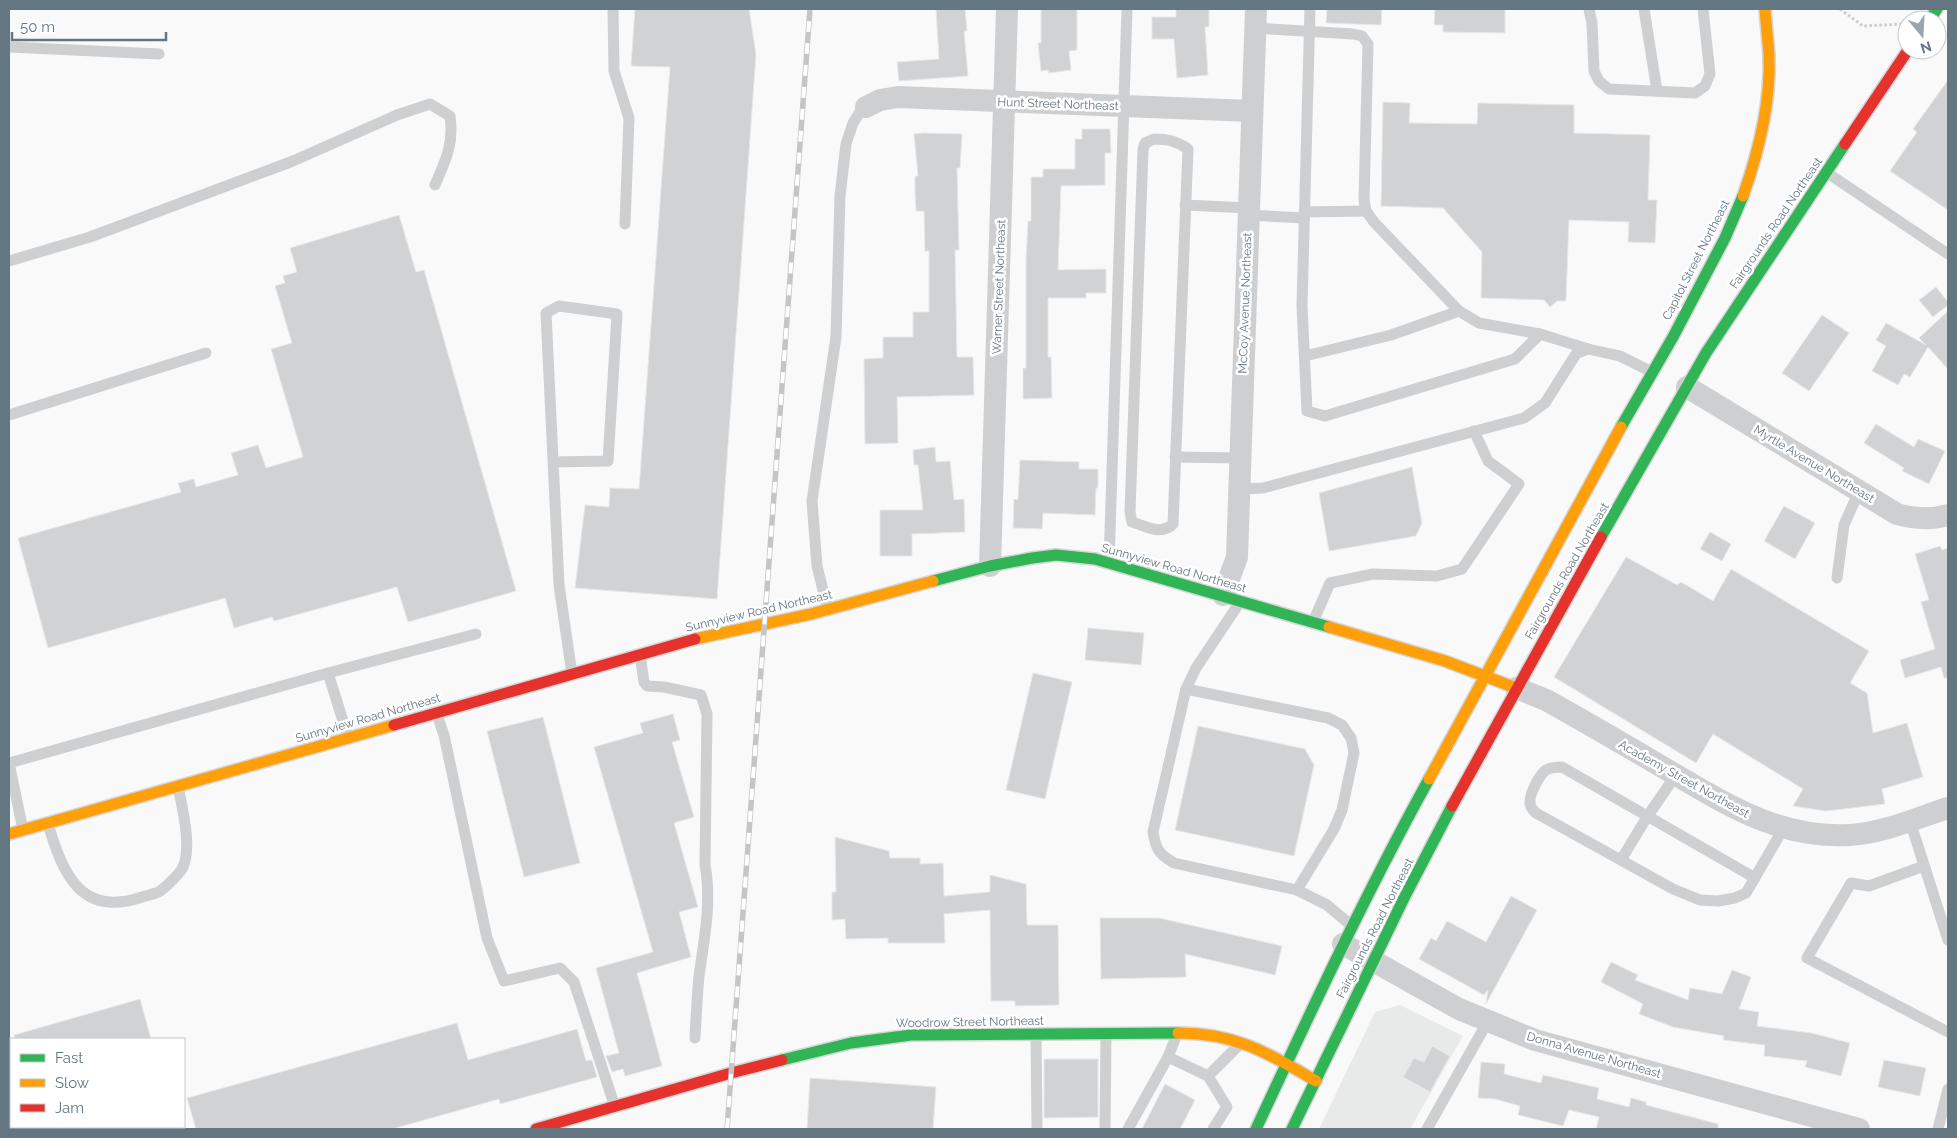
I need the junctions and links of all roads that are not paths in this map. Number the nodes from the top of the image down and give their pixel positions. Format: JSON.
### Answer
{"nodes":[{"id":1,"x":613,"y":9,"type":"edge"},
{"id":2,"x":1007,"y":9,"type":"edge"},
{"id":3,"x":1126,"y":9,"type":"edge"},
{"id":4,"x":1310,"y":9,"type":"edge"},
{"id":5,"x":1589,"y":9,"type":"edge"},
{"id":6,"x":1644,"y":9,"type":"edge"},
{"id":7,"x":1703,"y":9,"type":"edge"},
{"id":8,"x":1765,"y":9,"type":"edge"},
{"id":9,"x":1255,"y":18,"type":"edge"},
{"id":10,"x":1309,"y":30,"type":"junction"},
{"id":11,"x":9,"y":47,"type":"edge"},
{"id":12,"x":160,"y":54,"type":"dead end"},
{"id":13,"x":1901,"y":60,"type":"edge"},
{"id":14,"x":1657,"y":90,"type":"junction"},
{"id":15,"x":1005,"y":102,"type":"junction"},
{"id":16,"x":1124,"y":106,"type":"junction"},
{"id":17,"x":866,"y":107,"type":"joint"},
{"id":18,"x":1251,"y":111,"type":"junction"},
{"id":19,"x":1826,"y":172,"type":"junction"},
{"id":20,"x":435,"y":185,"type":"dead end"},
{"id":21,"x":1185,"y":205,"type":"junction"},
{"id":22,"x":1248,"y":211,"type":"junction"},
{"id":23,"x":1366,"y":211,"type":"junction"},
{"id":24,"x":1304,"y":215,"type":"junction"},
{"id":25,"x":625,"y":224,"type":"dead end"},
{"id":26,"x":1726,"y":238,"type":"junction"},
{"id":27,"x":1948,"y":254,"type":"edge"},
{"id":28,"x":9,"y":260,"type":"edge"},
{"id":29,"x":1722,"y":265,"type":"dead end"},
{"id":30,"x":1459,"y":310,"type":"junction"},
{"id":31,"x":1540,"y":334,"type":"junction"},
{"id":32,"x":1588,"y":349,"type":"junction"},
{"id":33,"x":206,"y":353,"type":"dead end"},
{"id":34,"x":1305,"y":356,"type":"junction"},
{"id":35,"x":1652,"y":372,"type":"junction"},
{"id":36,"x":1683,"y":382,"type":"junction"},
{"id":37,"x":1658,"y":388,"type":"dead end"},
{"id":38,"x":9,"y":415,"type":"edge"},
{"id":39,"x":1474,"y":431,"type":"junction"},
{"id":40,"x":1175,"y":457,"type":"junction"},
{"id":41,"x":1240,"y":458,"type":"junction"},
{"id":42,"x":553,"y":462,"type":"junction"},
{"id":43,"x":1620,"y":476,"type":"dead end"},
{"id":44,"x":1239,"y":489,"type":"junction"},
{"id":45,"x":1859,"y":491,"type":"junction"},
{"id":46,"x":1619,"y":507,"type":"junction"},
{"id":47,"x":1948,"y":515,"type":"edge"},
{"id":48,"x":1109,"y":563,"type":"junction"},
{"id":49,"x":990,"y":566,"type":"junction"},
{"id":50,"x":1837,"y":578,"type":"dead end"},
{"id":51,"x":1232,"y":598,"type":"junction"},
{"id":52,"x":828,"y":610,"type":"junction"},
{"id":53,"x":1313,"y":622,"type":"junction"},
{"id":54,"x":476,"y":634,"type":"dead end"},
{"id":55,"x":640,"y":655,"type":"junction"},
{"id":56,"x":328,"y":673,"type":"junction"},
{"id":57,"x":572,"y":674,"type":"junction"},
{"id":58,"x":1485,"y":675,"type":"junction"},
{"id":59,"x":1516,"y":688,"type":"junction"},
{"id":60,"x":1186,"y":689,"type":"junction"},
{"id":61,"x":436,"y":712,"type":"junction"},
{"id":62,"x":348,"y":738,"type":"junction"},
{"id":63,"x":9,"y":762,"type":"edge"},
{"id":64,"x":1676,"y":775,"type":"junction"},
{"id":65,"x":178,"y":786,"type":"junction"},
{"id":66,"x":1948,"y":808,"type":"edge"},
{"id":67,"x":1647,"y":817,"type":"junction"},
{"id":68,"x":1910,"y":821,"type":"junction"},
{"id":69,"x":47,"y":823,"type":"junction"},
{"id":70,"x":1783,"y":829,"type":"junction"},
{"id":71,"x":23,"y":830,"type":"junction"},
{"id":72,"x":9,"y":834,"type":"edge"},
{"id":73,"x":1622,"y":860,"type":"junction"},
{"id":74,"x":1924,"y":866,"type":"junction"},
{"id":75,"x":1754,"y":878,"type":"junction"},
{"id":76,"x":1297,"y":890,"type":"junction"},
{"id":77,"x":1348,"y":935,"type":"junction"},
{"id":78,"x":1948,"y":940,"type":"edge"},
{"id":79,"x":1373,"y":959,"type":"junction"},
{"id":80,"x":1488,"y":1021,"type":"junction"},
{"id":81,"x":1948,"y":1032,"type":"edge"},
{"id":82,"x":1106,"y":1033,"type":"junction"},
{"id":83,"x":1178,"y":1033,"type":"junction"},
{"id":84,"x":1036,"y":1034,"type":"junction"},
{"id":85,"x":695,"y":1038,"type":"dead end"},
{"id":86,"x":1242,"y":1042,"type":"junction"},
{"id":87,"x":1168,"y":1057,"type":"junction"},
{"id":88,"x":1287,"y":1064,"type":"junction"},
{"id":89,"x":1208,"y":1076,"type":"junction"},
{"id":90,"x":1316,"y":1081,"type":"junction"},
{"id":91,"x":1948,"y":1090,"type":"edge"},
{"id":92,"x":615,"y":1107,"type":"junction"},
{"id":93,"x":536,"y":1129,"type":"edge"},
{"id":94,"x":1037,"y":1129,"type":"edge"},
{"id":95,"x":1105,"y":1129,"type":"edge"},
{"id":96,"x":1128,"y":1129,"type":"edge"},
{"id":97,"x":1213,"y":1129,"type":"edge"},
{"id":98,"x":1256,"y":1129,"type":"edge"},
{"id":99,"x":1292,"y":1129,"type":"edge"},
{"id":100,"x":1427,"y":1129,"type":"edge"},
{"id":101,"x":1859,"y":1129,"type":"edge"},
{"id":102,"x":1938,"y":1129,"type":"edge"}],
"edges":[{"from":1,"to":25,"type":"lane"},
{"from":2,"to":15,"type":"street","name":"Warner Street Northeast"},
{"from":3,"to":16,"type":"lane"},
{"from":4,"to":10,"type":"lane"},
{"from":5,"to":14,"type":"lane"},
{"from":6,"to":14,"type":"lane"},
{"from":7,"to":14,"type":"lane"},
{"from":8,"to":26,"type":"main road","name":"Capitol Street Northeast"},
{"from":9,"to":10,"type":"lane"},
{"from":9,"to":18,"type":"street","name":"McCoy Avenue Northeast"},
{"from":10,"to":23,"type":"lane"},
{"from":10,"to":24,"type":"lane"},
{"from":11,"to":12,"type":"lane"},
{"from":13,"to":19,"type":"main road","name":"Fairgrounds Road Northeast"},
{"from":15,"to":16,"type":"street","name":"Hunt Street Northeast"},
{"from":15,"to":17,"type":"street","name":"Hunt Street Northeast"},
{"from":15,"to":49,"type":"street","name":"Warner Street Northeast"},
{"from":16,"to":18,"type":"street","name":"Hunt Street Northeast"},
{"from":16,"to":48,"type":"lane"},
{"from":17,"to":52,"type":"lane"},
{"from":18,"to":22,"type":"street","name":"McCoy Avenue Northeast"},
{"from":19,"to":27,"type":"lane"},
{"from":19,"to":36,"type":"main road","name":"Fairgrounds Road Northeast"},
{"from":20,"to":28,"type":"lane"},
{"from":21,"to":22,"type":"lane"},
{"from":21,"to":40,"type":"lane"},
{"from":21,"to":40,"type":"lane"},
{"from":22,"to":24,"type":"lane"},
{"from":22,"to":41,"type":"street","name":"McCoy Avenue Northeast"},
{"from":23,"to":24,"type":"lane"},
{"from":23,"to":30,"type":"lane"},
{"from":24,"to":34,"type":"lane"},
{"from":26,"to":29,"type":"main road"},
{"from":26,"to":35,"type":"main road","name":"Capitol Street Northeast"},
{"from":30,"to":31,"type":"lane"},
{"from":30,"to":34,"type":"lane"},
{"from":31,"to":32,"type":"lane"},
{"from":31,"to":34,"type":"lane"},
{"from":32,"to":35,"type":"lane"},
{"from":32,"to":39,"type":"lane"},
{"from":33,"to":38,"type":"lane"},
{"from":35,"to":37,"type":"main road"},
{"from":35,"to":58,"type":"main road","name":"Fairgrounds Road Northeast"},
{"from":36,"to":45,"type":"street","name":"Myrtle Avenue Northeast"},
{"from":36,"to":46,"type":"main road","name":"Fairgrounds Road Northeast"},
{"from":39,"to":44,"type":"lane"},
{"from":39,"to":53,"type":"lane"},
{"from":40,"to":41,"type":"lane"},
{"from":41,"to":44,"type":"street","name":"McCoy Avenue Northeast"},
{"from":42,"to":42,"type":"lane"},
{"from":42,"to":57,"type":"lane"},
{"from":43,"to":46,"type":"main road"},
{"from":44,"to":51,"type":"street","name":"McCoy Avenue Northeast"},
{"from":45,"to":47,"type":"street","name":"Myrtle Avenue Northeast"},
{"from":45,"to":50,"type":"lane"},
{"from":46,"to":59,"type":"main road","name":"Fairgrounds Road Northeast"},
{"from":48,"to":49,"type":"main road","name":"Sunnyview Road Northeast"},
{"from":48,"to":51,"type":"main road","name":"Sunnyview Road Northeast"},
{"from":49,"to":52,"type":"main road","name":"Sunnyview Road Northeast"},
{"from":51,"to":53,"type":"main road","name":"Sunnyview Road Northeast"},
{"from":51,"to":60,"type":"lane"},
{"from":52,"to":55,"type":"main road","name":"Sunnyview Road Northeast"},
{"from":53,"to":58,"type":"main road","name":"Sunnyview Road Northeast"},
{"from":54,"to":56,"type":"lane"},
{"from":55,"to":57,"type":"main road","name":"Sunnyview Road Northeast"},
{"from":55,"to":85,"type":"lane"},
{"from":56,"to":62,"type":"lane"},
{"from":56,"to":63,"type":"lane"},
{"from":57,"to":61,"type":"main road","name":"Sunnyview Road Northeast"},
{"from":58,"to":59,"type":"main road","name":"Sunnyview Road Northeast"},
{"from":58,"to":77,"type":"main road","name":"Fairgrounds Road Northeast"},
{"from":59,"to":64,"type":"street","name":"Academy Street Northeast"},
{"from":59,"to":79,"type":"main road","name":"Fairgrounds Road Northeast"},
{"from":60,"to":76,"type":"lane"},
{"from":60,"to":76,"type":"lane"},
{"from":61,"to":62,"type":"main road","name":"Sunnyview Road Northeast"},
{"from":61,"to":92,"type":"lane"},
{"from":62,"to":65,"type":"main road","name":"Sunnyview Road Northeast"},
{"from":63,"to":71,"type":"lane"},
{"from":64,"to":67,"type":"lane"},
{"from":64,"to":70,"type":"street","name":"Academy Street Northeast"},
{"from":65,"to":69,"type":"main road","name":"Sunnyview Road Northeast"},
{"from":65,"to":69,"type":"lane"},
{"from":66,"to":68,"type":"street","name":"Academy Street Northeast"},
{"from":67,"to":73,"type":"lane"},
{"from":67,"to":73,"type":"lane"},
{"from":67,"to":75,"type":"lane"},
{"from":68,"to":70,"type":"street","name":"Academy Street Northeast"},
{"from":68,"to":74,"type":"lane"},
{"from":69,"to":71,"type":"main road","name":"Sunnyview Road Northeast"},
{"from":70,"to":75,"type":"lane"},
{"from":71,"to":72,"type":"main road","name":"Sunnyview Road Northeast"},
{"from":73,"to":75,"type":"lane"},
{"from":74,"to":78,"type":"lane"},
{"from":74,"to":81,"type":"lane"},
{"from":76,"to":77,"type":"lane"},
{"from":77,"to":79,"type":"street","name":"Donna Avenue Northeast"},
{"from":77,"to":88,"type":"main road","name":"Fairgrounds Road Northeast"},
{"from":79,"to":80,"type":"street","name":"Donna Avenue Northeast"},
{"from":79,"to":90,"type":"main road","name":"Fairgrounds Road Northeast"},
{"from":80,"to":100,"type":"lane"},
{"from":80,"to":101,"type":"street","name":"Donna Avenue Northeast"},
{"from":82,"to":83,"type":"main road","name":"Woodrow Street Northeast"},
{"from":82,"to":84,"type":"main road","name":"Woodrow Street Northeast"},
{"from":82,"to":95,"type":"lane"},
{"from":83,"to":86,"type":"main road","name":"Woodrow Street Northeast"},
{"from":83,"to":87,"type":"lane"},
{"from":84,"to":92,"type":"main road","name":"Woodrow Street Northeast"},
{"from":84,"to":94,"type":"lane"},
{"from":86,"to":88,"type":"main road","name":"Woodrow Street Northeast"},
{"from":86,"to":89,"type":"lane"},
{"from":87,"to":89,"type":"lane"},
{"from":87,"to":96,"type":"lane"},
{"from":88,"to":90,"type":"main road","name":"Woodrow Street Northeast"},
{"from":88,"to":98,"type":"main road","name":"Fairgrounds Road Northeast"},
{"from":89,"to":97,"type":"lane"},
{"from":90,"to":99,"type":"main road","name":"Fairgrounds Road Northeast"},
{"from":91,"to":102,"type":"lane"},
{"from":92,"to":93,"type":"main road","name":"Woodrow Street Northeast"}]}
